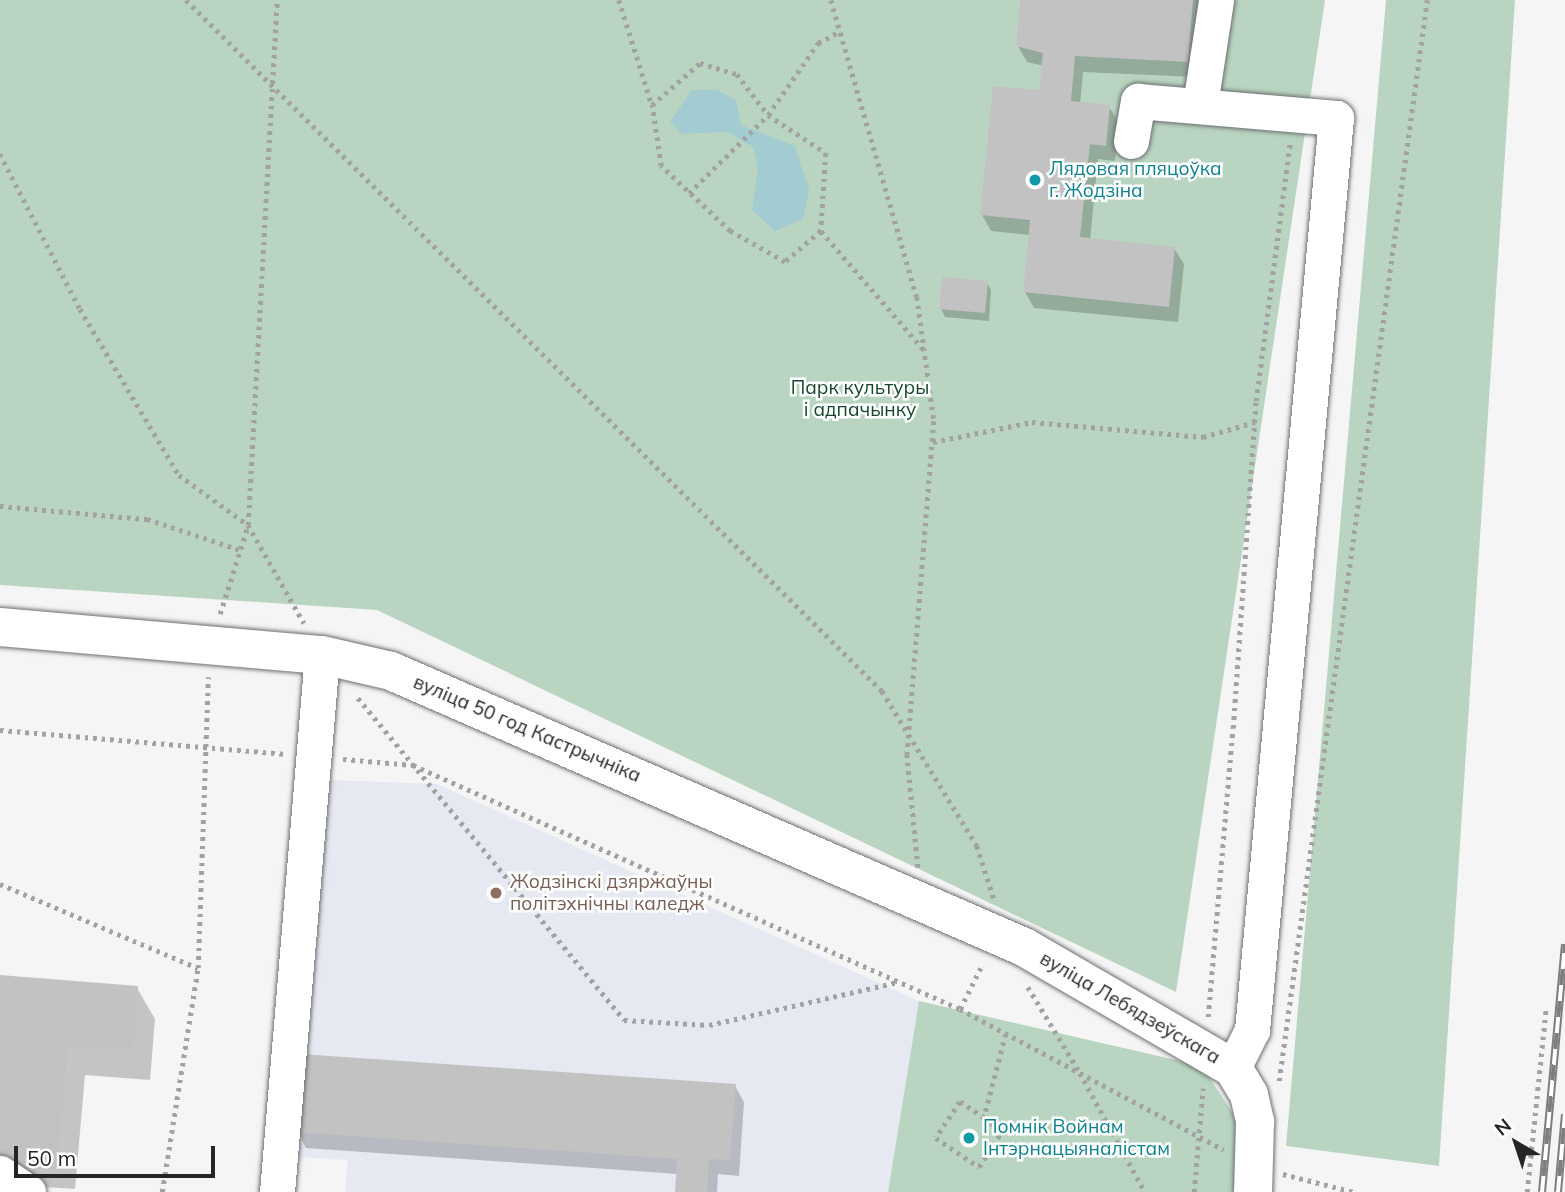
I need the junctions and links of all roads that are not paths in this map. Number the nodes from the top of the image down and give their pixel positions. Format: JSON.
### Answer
{"nodes":[{"id":1,"x":1216,"y":0,"type":"edge"},
{"id":2,"x":1200,"y":105,"type":"junction"},
{"id":3,"x":1131,"y":141,"type":"dead end"},
{"id":4,"x":0,"y":627,"type":"edge"},
{"id":5,"x":322,"y":655,"type":"junction"},
{"id":6,"x":1015,"y":955,"type":"joint"},
{"id":7,"x":1229,"y":1071,"type":"junction"},
{"id":8,"x":0,"y":1173,"type":"edge"},
{"id":9,"x":1253,"y":1179,"type":"edge"},
{"id":10,"x":28,"y":1192,"type":"edge"},
{"id":11,"x":277,"y":1192,"type":"edge"}],
"edges":[{"from":1,"to":2,"type":"lane"},
{"from":2,"to":3,"type":"lane"},
{"from":2,"to":7,"type":"lane"},
{"from":4,"to":5,"type":"main road","name":"вуліца 50 год Кастрычніка"},
{"from":5,"to":6,"type":"main road","name":"вуліца 50 год Кастрычніка"},
{"from":5,"to":11,"type":"lane"},
{"from":6,"to":7,"type":"main road","name":"вуліца Лебядзеўскага"},
{"from":7,"to":9,"type":"main road"},
{"from":8,"to":10,"type":"lane"}]}
